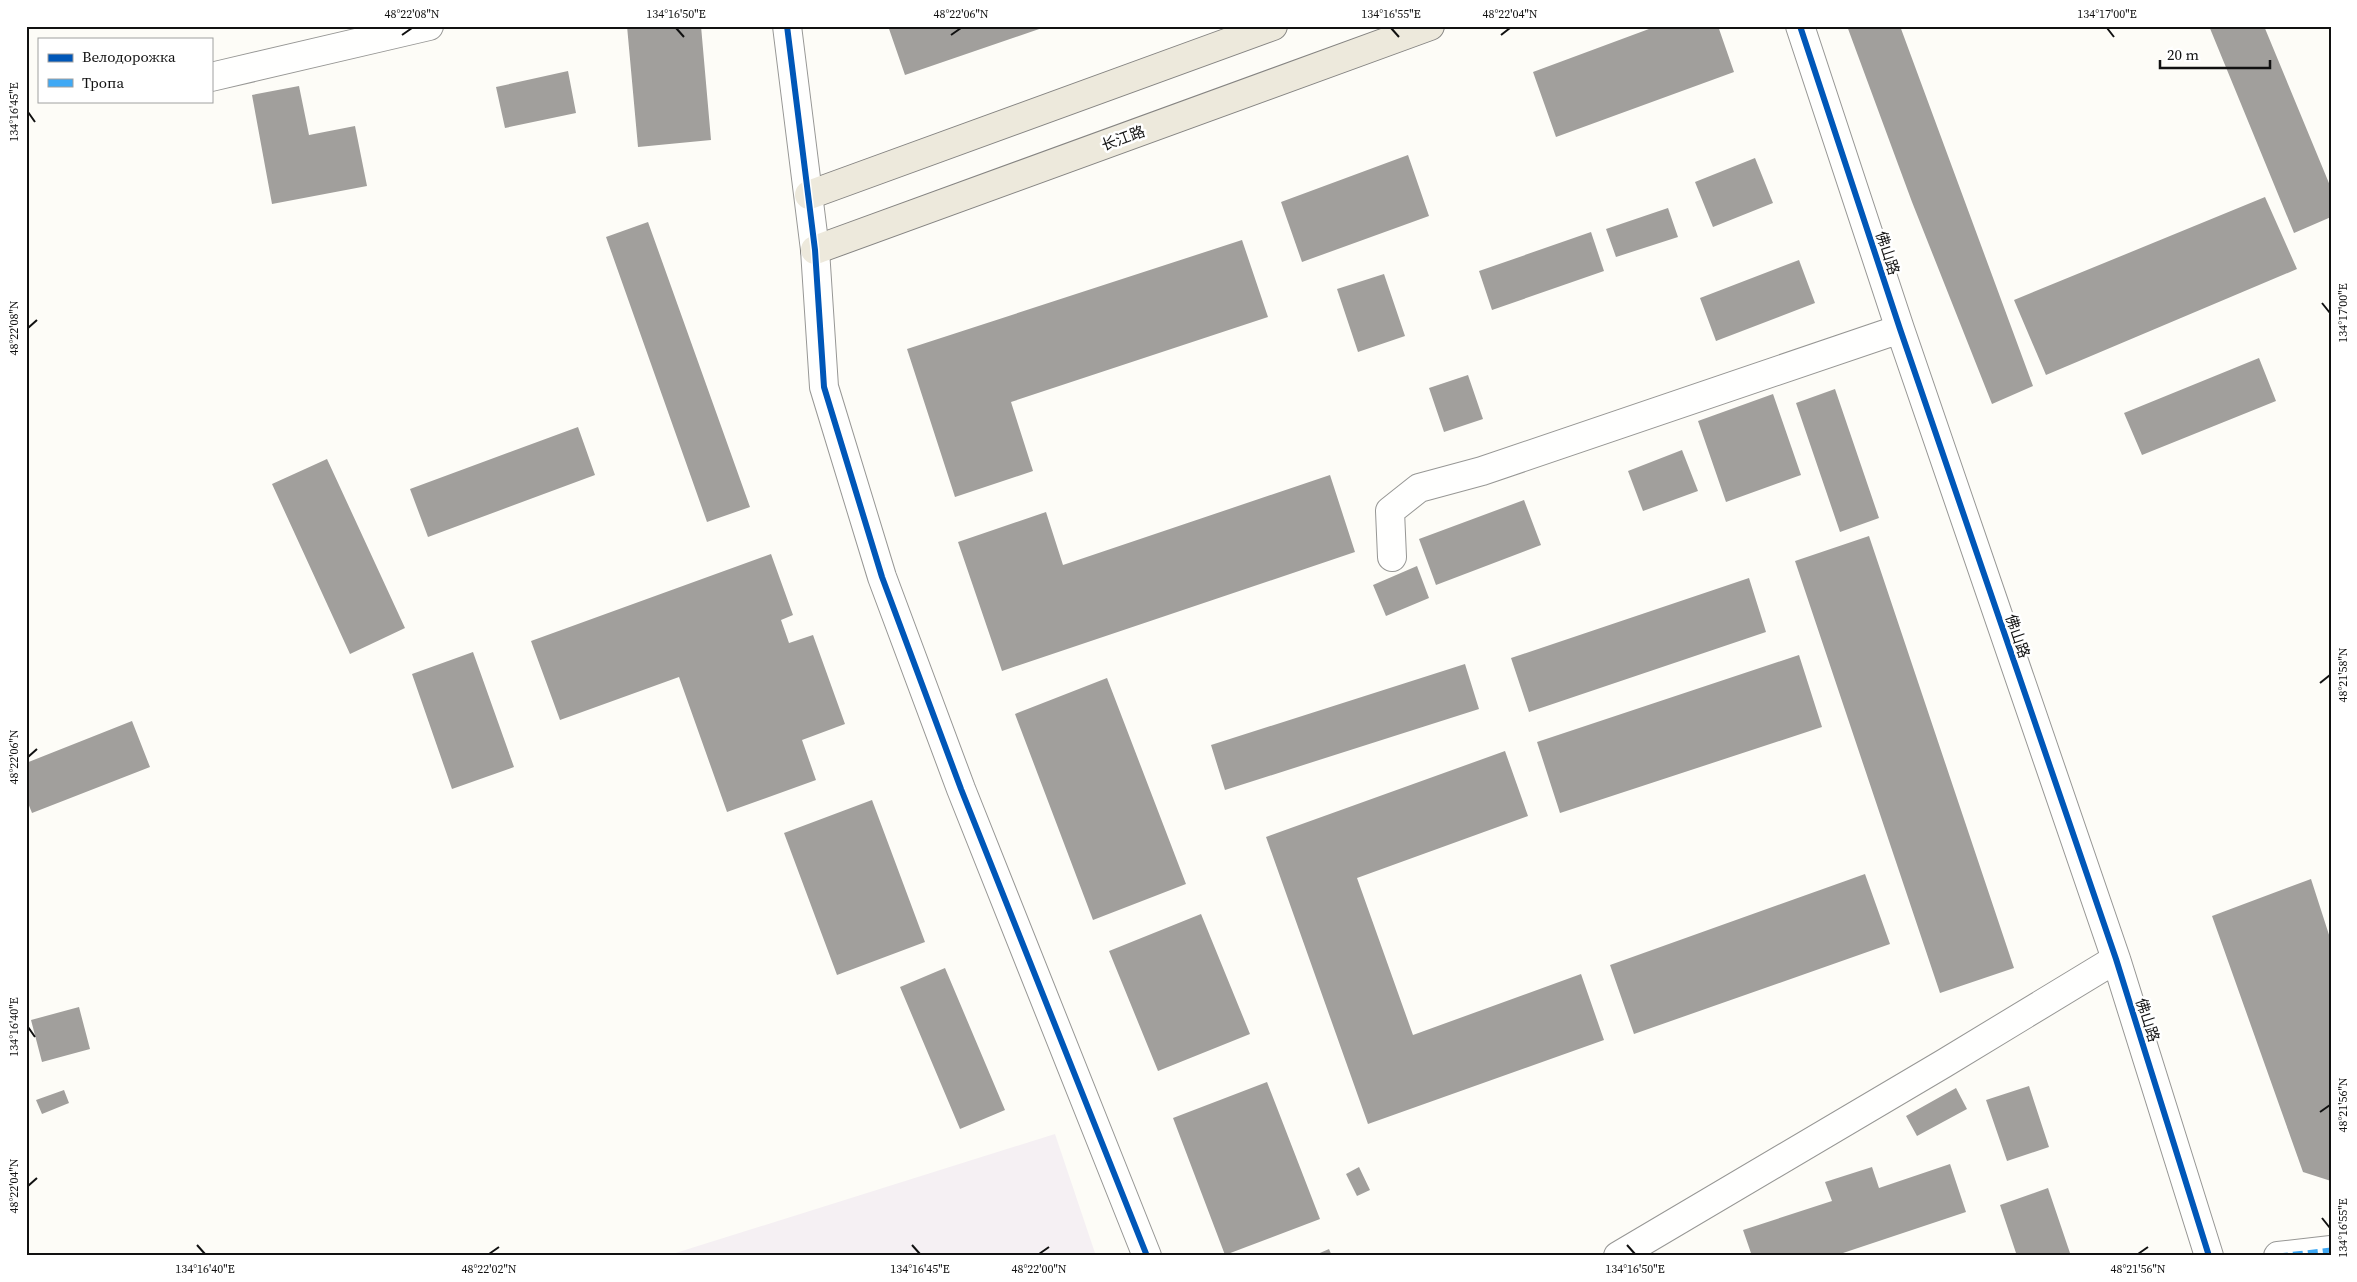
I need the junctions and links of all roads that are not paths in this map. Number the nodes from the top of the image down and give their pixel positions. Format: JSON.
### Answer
{"nodes":[{"id":1,"x":428,"y":26,"type":"edge"},
{"id":2,"x":787,"y":26,"type":"edge"},
{"id":3,"x":1273,"y":26,"type":"edge"},
{"id":4,"x":1430,"y":26,"type":"edge"},
{"id":5,"x":1800,"y":26,"type":"edge"},
{"id":6,"x":212,"y":77,"type":"edge"},
{"id":7,"x":809,"y":195,"type":"junction"},
{"id":8,"x":815,"y":250,"type":"junction"},
{"id":9,"x":1900,"y":329,"type":"junction"},
{"id":10,"x":1392,"y":557,"type":"dead end"},
{"id":11,"x":2116,"y":959,"type":"junction"},
{"id":12,"x":2331,"y":1250,"type":"edge"},
{"id":13,"x":1147,"y":1256,"type":"edge"},
{"id":14,"x":1618,"y":1256,"type":"edge"},
{"id":15,"x":2210,"y":1256,"type":"edge"},
{"id":16,"x":2278,"y":1256,"type":"edge"}],
"edges":[{"from":1,"to":6,"type":"street"},
{"from":2,"to":7,"type":"street"},
{"from":3,"to":7,"type":"main road"},
{"from":4,"to":8,"type":"main road","name":"长江路"},
{"from":5,"to":9,"type":"street","name":"佛山路"},
{"from":7,"to":8,"type":"street"},
{"from":8,"to":13,"type":"street"},
{"from":9,"to":10,"type":"street"},
{"from":9,"to":11,"type":"street","name":"佛山路"},
{"from":11,"to":14,"type":"street"},
{"from":11,"to":15,"type":"street","name":"佛山路"},
{"from":12,"to":16,"type":"street"}]}
